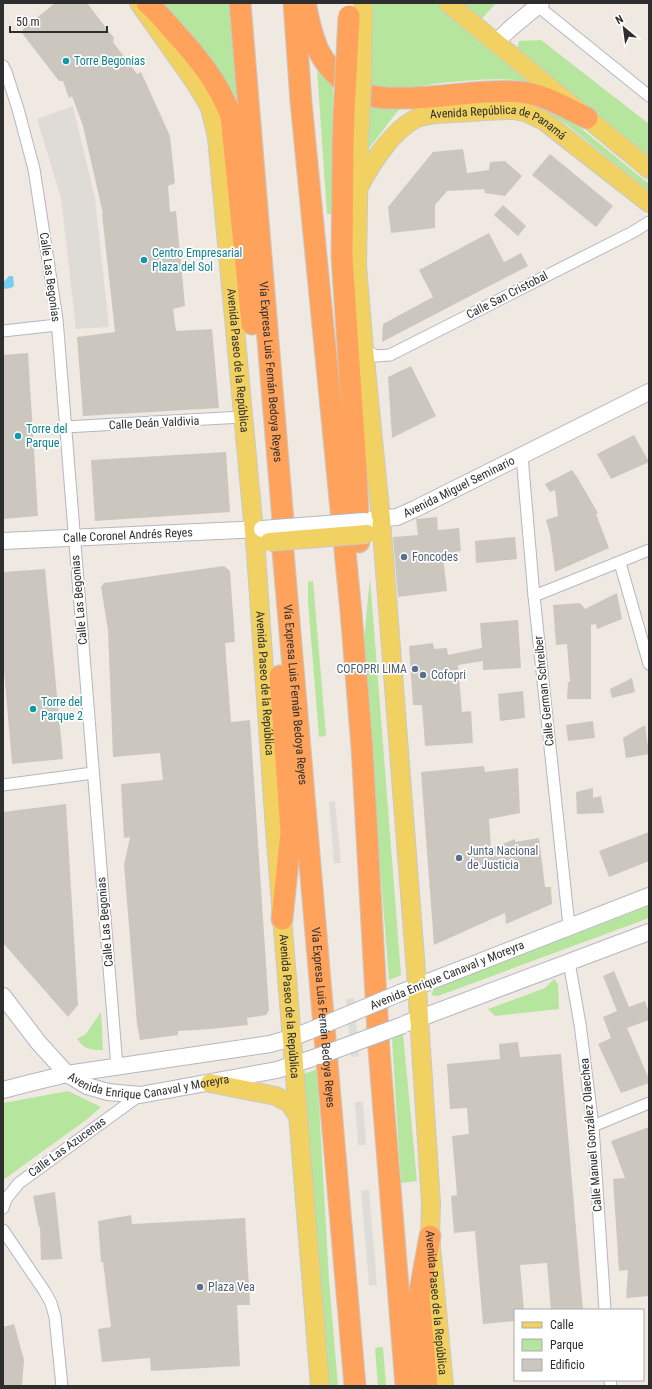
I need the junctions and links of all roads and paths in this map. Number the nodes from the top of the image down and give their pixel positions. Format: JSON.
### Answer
{"nodes":[{"id":1,"x":139,"y":3,"type":"edge"},
{"id":2,"x":147,"y":3,"type":"edge"},
{"id":3,"x":240,"y":3,"type":"edge"},
{"id":4,"x":294,"y":3,"type":"edge"},
{"id":5,"x":305,"y":3,"type":"edge"},
{"id":6,"x":448,"y":3,"type":"edge"},
{"id":7,"x":537,"y":4,"type":"edge"},
{"id":8,"x":356,"y":10,"type":"edge"},
{"id":9,"x":496,"y":42,"type":"junction"},
{"id":10,"x":4,"y":71,"type":"edge"},
{"id":11,"x":649,"y":96,"type":"edge"},
{"id":12,"x":588,"y":118,"type":"junction"},
{"id":13,"x":351,"y":146,"type":"junction"},
{"id":14,"x":649,"y":169,"type":"edge"},
{"id":15,"x":358,"y":190,"type":"junction"},
{"id":16,"x":649,"y":203,"type":"edge"},
{"id":17,"x":649,"y":222,"type":"edge"},
{"id":18,"x":57,"y":325,"type":"junction"},
{"id":19,"x":3,"y":331,"type":"edge"},
{"id":20,"x":364,"y":349,"type":"junction"},
{"id":21,"x":648,"y":394,"type":"edge"},
{"id":22,"x":273,"y":407,"type":"junction"},
{"id":23,"x":242,"y":417,"type":"junction"},
{"id":24,"x":65,"y":427,"type":"junction"},
{"id":25,"x":522,"y":456,"type":"junction"},
{"id":26,"x":283,"y":521,"type":"junction"},
{"id":27,"x":371,"y":524,"type":"junction"},
{"id":28,"x":74,"y":539,"type":"junction"},
{"id":29,"x":260,"y":539,"type":"junction"},
{"id":30,"x":3,"y":541,"type":"edge"},
{"id":31,"x":649,"y":550,"type":"edge"},
{"id":32,"x":620,"y":563,"type":"junction"},
{"id":33,"x":534,"y":596,"type":"junction"},
{"id":34,"x":351,"y":612,"type":"junction"},
{"id":35,"x":649,"y":664,"type":"edge"},
{"id":36,"x":93,"y":773,"type":"junction"},
{"id":37,"x":3,"y":785,"type":"edge"},
{"id":38,"x":649,"y":896,"type":"edge"},
{"id":39,"x":282,"y":920,"type":"junction"},
{"id":40,"x":569,"y":926,"type":"junction"},
{"id":41,"x":649,"y":932,"type":"edge"},
{"id":42,"x":569,"y":962,"type":"junction"},
{"id":43,"x":408,"y":990,"type":"junction"},
{"id":44,"x":3,"y":996,"type":"edge"},
{"id":45,"x":411,"y":1022,"type":"junction"},
{"id":46,"x":291,"y":1038,"type":"junction"},
{"id":47,"x":294,"y":1065,"type":"junction"},
{"id":48,"x":117,"y":1067,"type":"junction"},
{"id":49,"x":67,"y":1074,"type":"junction"},
{"id":50,"x":210,"y":1083,"type":"junction"},
{"id":51,"x":3,"y":1090,"type":"edge"},
{"id":52,"x":140,"y":1095,"type":"junction"},
{"id":53,"x":649,"y":1103,"type":"edge"},
{"id":54,"x":298,"y":1116,"type":"junction"},
{"id":55,"x":593,"y":1126,"type":"junction"},
{"id":56,"x":3,"y":1208,"type":"edge"},
{"id":57,"x":3,"y":1230,"type":"edge"},
{"id":58,"x":430,"y":1236,"type":"junction"},
{"id":59,"x":605,"y":1309,"type":"edge"},
{"id":60,"x":62,"y":1386,"type":"edge"},
{"id":61,"x":320,"y":1386,"type":"edge"},
{"id":62,"x":355,"y":1386,"type":"edge"},
{"id":63,"x":406,"y":1386,"type":"edge"},
{"id":64,"x":427,"y":1386,"type":"edge"},
{"id":65,"x":444,"y":1386,"type":"edge"}],
"edges":[{"from":1,"to":23,"type":"main road","name":"Avenida Paseo de la República"},
{"from":2,"to":22,"type":"highway"},
{"from":3,"to":22,"type":"highway","name":"Vía Expresa Luis Fernán Bedoya Reyes"},
{"from":4,"to":34,"type":"highway"},
{"from":5,"to":12,"type":"highway"},
{"from":6,"to":9,"type":"main road"},
{"from":7,"to":9,"type":"street"},
{"from":7,"to":11,"type":"street"},
{"from":8,"to":13,"type":"highway","bridge":true},
{"from":9,"to":12,"type":"main road"},
{"from":10,"to":18,"type":"street","name":"Calle Las Begonias"},
{"from":12,"to":14,"type":"main road"},
{"from":13,"to":15,"type":"main road"},
{"from":13,"to":34,"type":"highway"},
{"from":15,"to":16,"type":"main road","name":"Avenida República de Panamá"},
{"from":15,"to":20,"type":"main road"},
{"from":17,"to":20,"type":"street","name":"Calle San Cristobal"},
{"from":18,"to":19,"type":"street"},
{"from":18,"to":24,"type":"street","name":"Calle Las Begonias"},
{"from":20,"to":27,"type":"main road"},
{"from":21,"to":25,"type":"street","name":"Avenida Miguel Seminario"},
{"from":22,"to":26,"type":"highway","name":"Vía Expresa Luis Fernán Bedoya Reyes"},
{"from":23,"to":24,"type":"street","name":"Calle Deán Valdivia"},
{"from":23,"to":29,"type":"main road","name":"Avenida Paseo de la República"},
{"from":24,"to":28,"type":"street","name":"Calle Las Begonias"},
{"from":25,"to":27,"type":"street","name":"Avenida Miguel Seminario"},
{"from":25,"to":33,"type":"street","name":"Calle German Schreiber"},
{"from":26,"to":39,"type":"highway"},
{"from":26,"to":62,"type":"highway","name":"Vía Expresa Luis Fernán Bedoya Reyes"},
{"from":27,"to":29,"type":"main road","bridge":true},
{"from":27,"to":43,"type":"main road","name":"Avenida Paseo de la República"},
{"from":28,"to":29,"type":"street","name":"Calle Coronel Andrés Reyes"},
{"from":28,"to":30,"type":"street","name":"Calle Coronel Andrés Reyes"},
{"from":28,"to":36,"type":"street","name":"Calle Las Begonias"},
{"from":29,"to":39,"type":"main road","name":"Avenida Paseo de la República"},
{"from":31,"to":32,"type":"street"},
{"from":32,"to":33,"type":"street"},
{"from":32,"to":35,"type":"street"},
{"from":33,"to":40,"type":"street","name":"Calle German Schreiber"},
{"from":34,"to":63,"type":"highway"},
{"from":36,"to":37,"type":"street"},
{"from":36,"to":48,"type":"street","name":"Calle Las Begonias"},
{"from":38,"to":40,"type":"street","name":"Avenida Enrique Canaval y Moreyra"},
{"from":39,"to":46,"type":"main road","name":"Avenida Paseo de la República"},
{"from":40,"to":43,"type":"street","name":"Avenida Enrique Canaval y Moreyra"},
{"from":41,"to":42,"type":"street","name":"Avenida Enrique Canaval y Moreyra"},
{"from":42,"to":45,"type":"street","name":"Avenida Enrique Canaval y Moreyra"},
{"from":42,"to":55,"type":"street","name":"Calle Manuel González Olaechea"},
{"from":43,"to":45,"type":"main road","name":"Avenida Paseo de la República"},
{"from":43,"to":46,"type":"street","name":"Avenida Enrique Canaval y Moreyra","bridge":true},
{"from":44,"to":49,"type":"street"},
{"from":45,"to":47,"type":"street","name":"Avenida Enrique Canaval y Moreyra","bridge":true},
{"from":45,"to":58,"type":"main road","name":"Avenida Paseo de la República"},
{"from":46,"to":47,"type":"main road","name":"Avenida Paseo de la República"},
{"from":46,"to":48,"type":"street","name":"Avenida Enrique Canaval y Moreyra"},
{"from":47,"to":50,"type":"street","name":"Avenida Enrique Canaval y Moreyra"},
{"from":47,"to":54,"type":"main road","name":"Avenida Paseo de la República"},
{"from":48,"to":49,"type":"street","name":"Avenida Enrique Canaval y Moreyra"},
{"from":49,"to":51,"type":"street"},
{"from":49,"to":52,"type":"street","name":"Avenida Enrique Canaval y Moreyra"},
{"from":50,"to":52,"type":"street","name":"Avenida Enrique Canaval y Moreyra"},
{"from":50,"to":54,"type":"main road"},
{"from":52,"to":56,"type":"street","name":"Calle Las Azucenas"},
{"from":53,"to":55,"type":"street"},
{"from":54,"to":61,"type":"main road","name":"Avenida Paseo de la República"},
{"from":55,"to":59,"type":"street","name":"Calle Manuel González Olaechea"},
{"from":57,"to":60,"type":"street"},
{"from":58,"to":64,"type":"highway"},
{"from":58,"to":65,"type":"main road","name":"Avenida Paseo de la República"}]}
